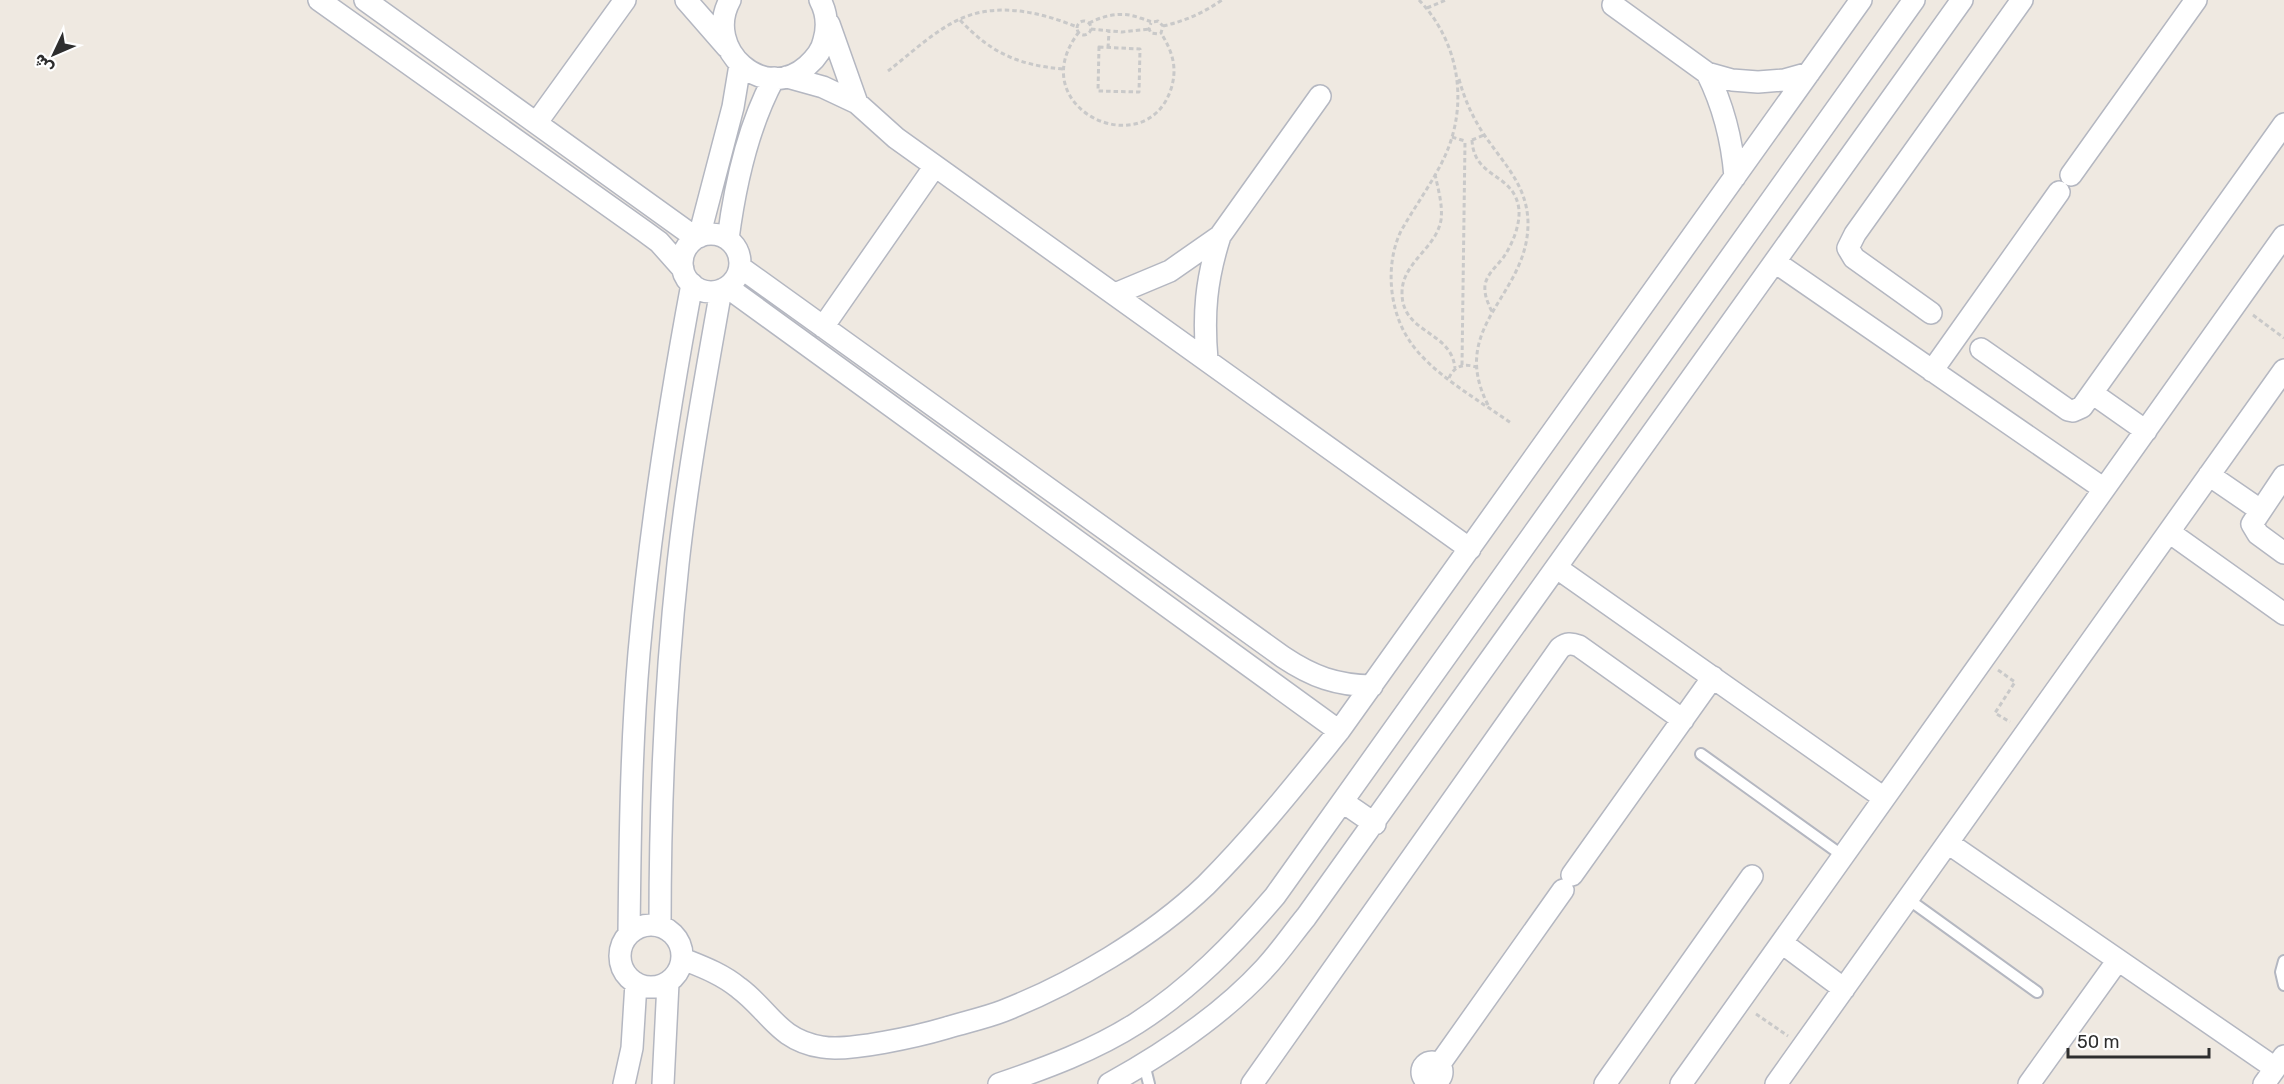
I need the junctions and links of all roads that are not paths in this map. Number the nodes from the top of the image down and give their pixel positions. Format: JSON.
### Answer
{"nodes":[{"id":1,"x":319,"y":0,"type":"edge"},
{"id":2,"x":365,"y":0,"type":"edge"},
{"id":3,"x":626,"y":0,"type":"edge"},
{"id":4,"x":686,"y":0,"type":"edge"},
{"id":5,"x":730,"y":0,"type":"edge"},
{"id":6,"x":1861,"y":0,"type":"edge"},
{"id":7,"x":1914,"y":0,"type":"edge"},
{"id":8,"x":1962,"y":0,"type":"edge"},
{"id":9,"x":2022,"y":0,"type":"edge"},
{"id":10,"x":2196,"y":0,"type":"edge"},
{"id":11,"x":1613,"y":5,"type":"dead end"},
{"id":12,"x":823,"y":7,"type":"edge"},
{"id":13,"x":734,"y":57,"type":"junction"},
{"id":14,"x":1707,"y":73,"type":"junction"},
{"id":15,"x":1809,"y":73,"type":"junction"},
{"id":16,"x":781,"y":77,"type":"junction"},
{"id":17,"x":1320,"y":96,"type":"dead end"},
{"id":18,"x":857,"y":103,"type":"junction"},
{"id":19,"x":537,"y":122,"type":"junction"},
{"id":20,"x":2284,"y":124,"type":"edge"},
{"id":21,"x":935,"y":166,"type":"junction"},
{"id":22,"x":1735,"y":177,"type":"junction"},
{"id":23,"x":1220,"y":236,"type":"junction"},
{"id":24,"x":2284,"y":236,"type":"edge"},
{"id":25,"x":697,"y":238,"type":"junction"},
{"id":26,"x":728,"y":239,"type":"junction"},
{"id":27,"x":1775,"y":262,"type":"junction"},
{"id":28,"x":740,"y":267,"type":"junction"},
{"id":29,"x":687,"y":277,"type":"junction"},
{"id":30,"x":724,"y":289,"type":"junction"},
{"id":31,"x":1115,"y":294,"type":"junction"},
{"id":32,"x":1931,"y":313,"type":"dead end"},
{"id":33,"x":823,"y":327,"type":"junction"},
{"id":34,"x":1981,"y":349,"type":"dead end"},
{"id":35,"x":1207,"y":360,"type":"junction"},
{"id":36,"x":2284,"y":370,"type":"edge"},
{"id":37,"x":1932,"y":371,"type":"junction"},
{"id":38,"x":2092,"y":393,"type":"junction"},
{"id":39,"x":2145,"y":431,"type":"junction"},
{"id":40,"x":2209,"y":475,"type":"junction"},
{"id":41,"x":2284,"y":476,"type":"edge"},
{"id":42,"x":2104,"y":489,"type":"junction"},
{"id":43,"x":2260,"y":510,"type":"junction"},
{"id":44,"x":2169,"y":532,"type":"junction"},
{"id":45,"x":1470,"y":549,"type":"junction"},
{"id":46,"x":2284,"y":553,"type":"edge"},
{"id":47,"x":1557,"y":568,"type":"junction"},
{"id":48,"x":2284,"y":614,"type":"edge"},
{"id":49,"x":1713,"y":677,"type":"junction"},
{"id":50,"x":1372,"y":686,"type":"junction"},
{"id":51,"x":1683,"y":720,"type":"junction"},
{"id":52,"x":1339,"y":731,"type":"junction"},
{"id":53,"x":1701,"y":754,"type":"dead end"},
{"id":54,"x":1884,"y":798,"type":"junction"},
{"id":55,"x":1343,"y":802,"type":"junction"},
{"id":56,"x":1375,"y":824,"type":"junction"},
{"id":57,"x":1948,"y":843,"type":"junction"},
{"id":58,"x":1843,"y":856,"type":"junction"},
{"id":59,"x":1752,"y":876,"type":"dead end"},
{"id":60,"x":1908,"y":899,"type":"junction"},
{"id":61,"x":660,"y":926,"type":"junction"},
{"id":62,"x":629,"y":934,"type":"junction"},
{"id":63,"x":1782,"y":943,"type":"junction"},
{"id":64,"x":683,"y":959,"type":"junction"},
{"id":65,"x":2118,"y":960,"type":"junction"},
{"id":66,"x":2284,"y":961,"type":"edge"},
{"id":67,"x":636,"y":983,"type":"junction"},
{"id":68,"x":668,"y":983,"type":"junction"},
{"id":69,"x":2284,"y":985,"type":"edge"},
{"id":70,"x":1844,"y":988,"type":"junction"},
{"id":71,"x":2037,"y":992,"type":"dead end"},
{"id":72,"x":2274,"y":1069,"type":"edge"},
{"id":73,"x":1146,"y":1074,"type":"edge"},
{"id":74,"x":1430,"y":1077,"type":"edge"},
{"id":75,"x":631,"y":1083,"type":"edge"},
{"id":76,"x":663,"y":1084,"type":"edge"},
{"id":77,"x":999,"y":1084,"type":"edge"},
{"id":78,"x":1110,"y":1084,"type":"edge"},
{"id":79,"x":1252,"y":1084,"type":"edge"},
{"id":80,"x":1605,"y":1084,"type":"edge"},
{"id":81,"x":1682,"y":1084,"type":"edge"},
{"id":82,"x":1776,"y":1084,"type":"edge"},
{"id":83,"x":2030,"y":1084,"type":"edge"}],
"edges":[{"from":1,"to":29,"type":"street"},
{"from":2,"to":19,"type":"street"},
{"from":3,"to":19,"type":"street"},
{"from":4,"to":13,"type":"street"},
{"from":5,"to":13,"type":"street"},
{"from":6,"to":15,"type":"street"},
{"from":7,"to":55,"type":"street"},
{"from":8,"to":27,"type":"street"},
{"from":9,"to":32,"type":"street"},
{"from":10,"to":37,"type":"street"},
{"from":11,"to":14,"type":"street"},
{"from":12,"to":16,"type":"street"},
{"from":12,"to":18,"type":"street"},
{"from":13,"to":16,"type":"street"},
{"from":13,"to":25,"type":"street"},
{"from":14,"to":15,"type":"street"},
{"from":14,"to":22,"type":"street"},
{"from":15,"to":22,"type":"street"},
{"from":16,"to":18,"type":"street"},
{"from":16,"to":26,"type":"street"},
{"from":17,"to":23,"type":"street"},
{"from":18,"to":21,"type":"street"},
{"from":19,"to":25,"type":"street"},
{"from":20,"to":38,"type":"street"},
{"from":21,"to":31,"type":"street"},
{"from":21,"to":33,"type":"street"},
{"from":22,"to":45,"type":"street"},
{"from":23,"to":31,"type":"street"},
{"from":23,"to":35,"type":"street"},
{"from":24,"to":39,"type":"street"},
{"from":25,"to":26,"type":"street"},
{"from":25,"to":29,"type":"street"},
{"from":26,"to":28,"type":"street"},
{"from":27,"to":37,"type":"street"},
{"from":27,"to":47,"type":"street"},
{"from":28,"to":30,"type":"street"},
{"from":28,"to":33,"type":"street"},
{"from":29,"to":30,"type":"street"},
{"from":29,"to":62,"type":"street"},
{"from":30,"to":52,"type":"street"},
{"from":30,"to":61,"type":"street"},
{"from":31,"to":35,"type":"street"},
{"from":33,"to":50,"type":"street"},
{"from":34,"to":38,"type":"street"},
{"from":35,"to":45,"type":"street"},
{"from":36,"to":40,"type":"street"},
{"from":37,"to":42,"type":"street"},
{"from":38,"to":39,"type":"street"},
{"from":39,"to":42,"type":"street"},
{"from":40,"to":43,"type":"street"},
{"from":40,"to":44,"type":"street"},
{"from":41,"to":43,"type":"street"},
{"from":42,"to":54,"type":"street"},
{"from":43,"to":46,"type":"street"},
{"from":44,"to":48,"type":"street"},
{"from":44,"to":57,"type":"street"},
{"from":45,"to":50,"type":"street"},
{"from":47,"to":49,"type":"street"},
{"from":47,"to":56,"type":"street"},
{"from":49,"to":51,"type":"street"},
{"from":49,"to":54,"type":"street"},
{"from":50,"to":52,"type":"street"},
{"from":51,"to":74,"type":"street"},
{"from":51,"to":79,"type":"street"},
{"from":52,"to":64,"type":"street"},
{"from":53,"to":58,"type":"lane"},
{"from":54,"to":58,"type":"street"},
{"from":55,"to":56,"type":"street"},
{"from":55,"to":77,"type":"street"},
{"from":56,"to":73,"type":"street"},
{"from":57,"to":60,"type":"street"},
{"from":57,"to":65,"type":"street"},
{"from":58,"to":63,"type":"street"},
{"from":59,"to":80,"type":"street"},
{"from":60,"to":70,"type":"street"},
{"from":60,"to":71,"type":"lane"},
{"from":61,"to":62,"type":"street"},
{"from":61,"to":64,"type":"street"},
{"from":62,"to":67,"type":"street"},
{"from":63,"to":70,"type":"street"},
{"from":63,"to":81,"type":"street"},
{"from":64,"to":68,"type":"street"},
{"from":65,"to":72,"type":"street"},
{"from":65,"to":83,"type":"street"},
{"from":66,"to":69,"type":"lane"},
{"from":67,"to":68,"type":"street"},
{"from":67,"to":75,"type":"street"},
{"from":68,"to":76,"type":"street"},
{"from":70,"to":82,"type":"street"},
{"from":73,"to":78,"type":"street"}]}
